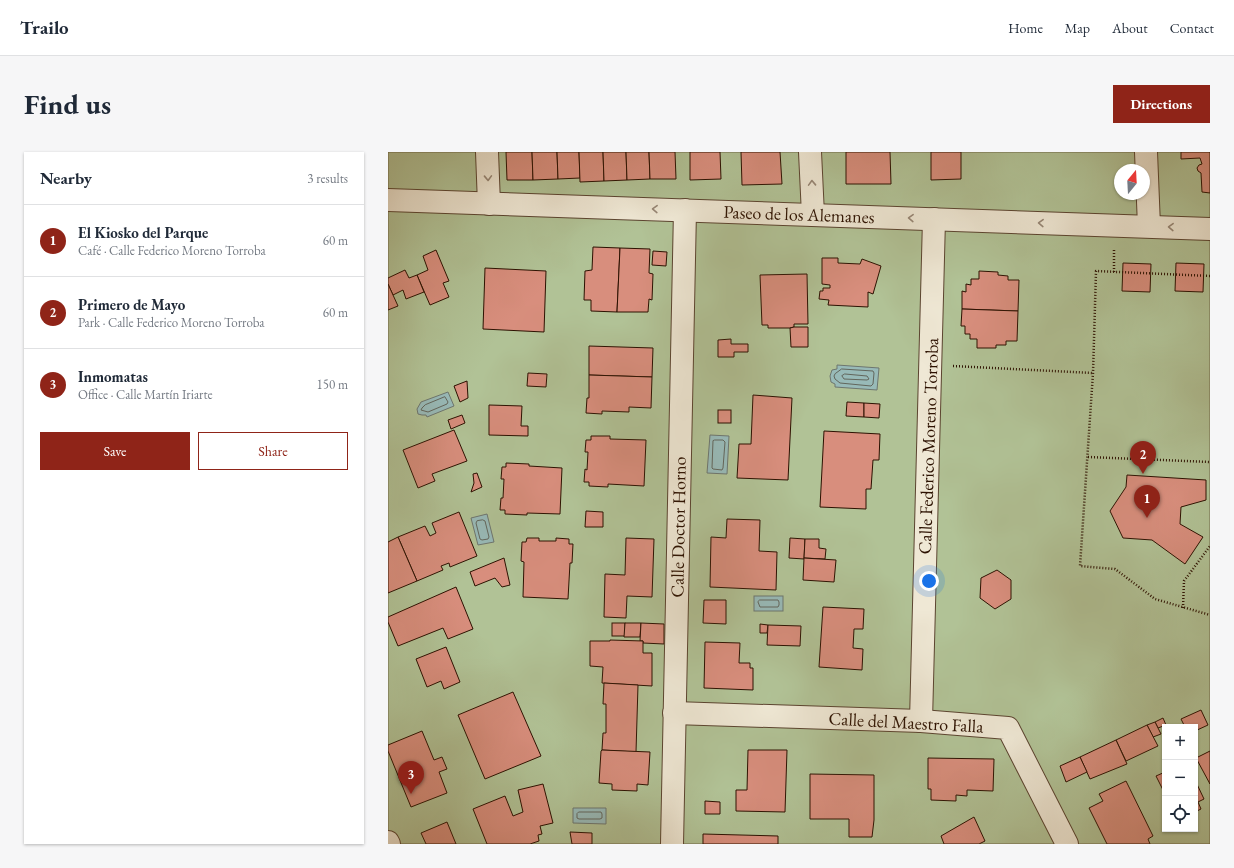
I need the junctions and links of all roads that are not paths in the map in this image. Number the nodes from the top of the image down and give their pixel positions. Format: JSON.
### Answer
{"nodes":[{"id":1,"x":487,"y":152,"type":"edge"},
{"id":2,"x":810,"y":152,"type":"edge"},
{"id":3,"x":1146,"y":152,"type":"edge"},
{"id":4,"x":388,"y":200,"type":"edge"},
{"id":5,"x":489,"y":204,"type":"junction"},
{"id":6,"x":685,"y":210,"type":"junction"},
{"id":7,"x":813,"y":215,"type":"junction"},
{"id":8,"x":934,"y":219,"type":"junction"},
{"id":9,"x":1149,"y":226,"type":"junction"},
{"id":10,"x":1210,"y":229,"type":"edge"},
{"id":11,"x":674,"y":713,"type":"junction"},
{"id":12,"x":921,"y":721,"type":"junction"},
{"id":13,"x":672,"y":844,"type":"edge"},
{"id":14,"x":1067,"y":844,"type":"edge"}],
"edges":[{"from":1,"to":5,"type":"street","one_way":true},
{"from":7,"to":2,"type":"street","one_way":true},
{"from":3,"to":9,"type":"street"},
{"from":4,"to":5,"type":"street","name":"Paseo de los Alemanes"},
{"from":6,"to":5,"type":"street","name":"Paseo de los Alemanes","one_way":true},
{"from":6,"to":7,"type":"street","name":"Paseo de los Alemanes"},
{"from":6,"to":11,"type":"street","name":"Calle Doctor Horno"},
{"from":8,"to":7,"type":"street","name":"Paseo de los Alemanes","one_way":true},
{"from":9,"to":8,"type":"street","name":"Paseo de los Alemanes","one_way":true},
{"from":8,"to":12,"type":"street","name":"Calle Federico Moreno Torroba"},
{"from":10,"to":9,"type":"street","name":"Paseo de los Alemanes","one_way":true},
{"from":11,"to":12,"type":"street","name":"Calle del Maestro Falla"},
{"from":11,"to":13,"type":"street","name":"Calle Doctor Horno"},
{"from":12,"to":14,"type":"street","name":"Calle del Maestro Falla"}]}
